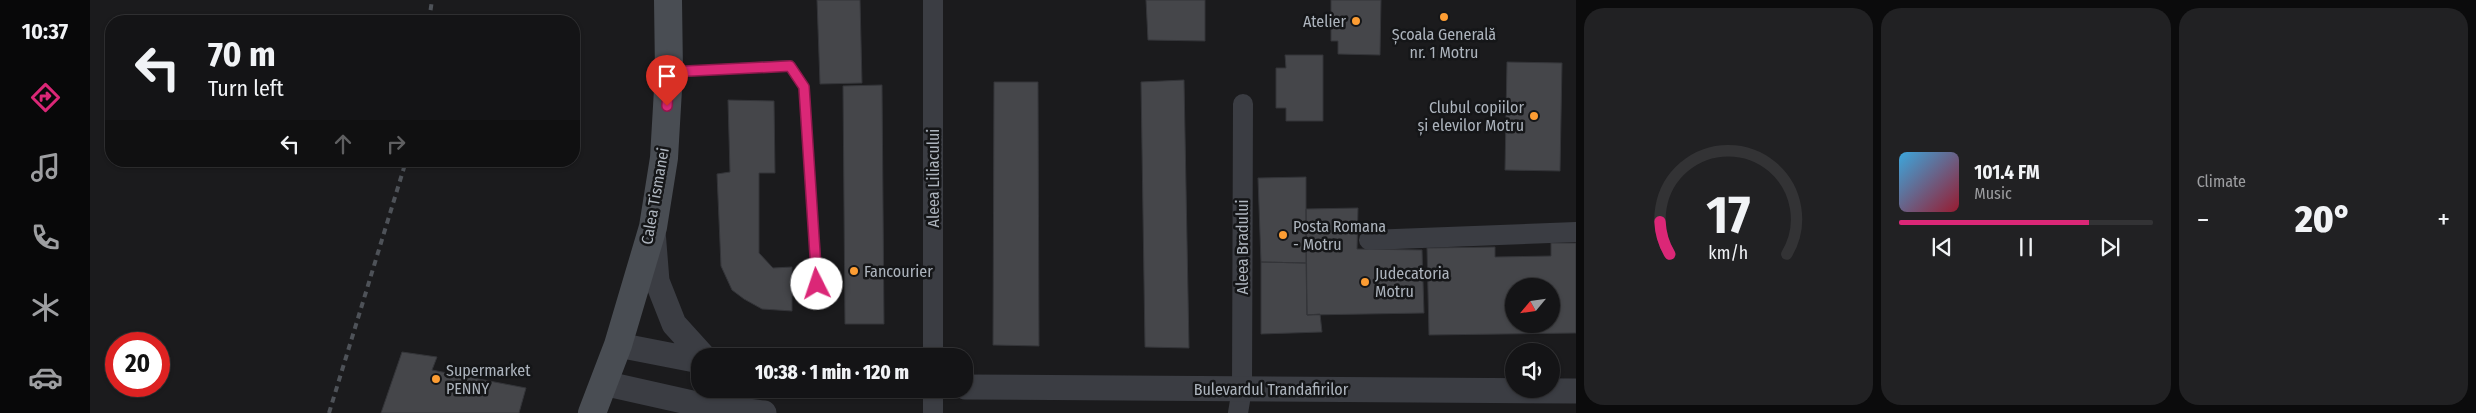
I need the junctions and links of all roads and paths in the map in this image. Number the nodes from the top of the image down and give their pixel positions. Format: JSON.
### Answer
{"nodes":[{"id":1,"x":668,"y":0,"type":"edge"},
{"id":2,"x":933,"y":0,"type":"edge"},
{"id":3,"x":669,"y":72,"type":"junction"},
{"id":4,"x":1243,"y":104,"type":"dead end"},
{"id":5,"x":653,"y":227,"type":"junction"},
{"id":6,"x":1576,"y":232,"type":"edge"},
{"id":7,"x":1369,"y":240,"type":"dead end"},
{"id":8,"x":817,"y":284,"type":"dead end"},
{"id":9,"x":618,"y":345,"type":"junction"},
{"id":10,"x":696,"y":348,"type":"edge"},
{"id":11,"x":934,"y":348,"type":"edge"},
{"id":12,"x":691,"y":359,"type":"edge"},
{"id":13,"x":603,"y":383,"type":"junction"},
{"id":14,"x":973,"y":387,"type":"edge"},
{"id":15,"x":1242,"y":389,"type":"junction"},
{"id":16,"x":1576,"y":391,"type":"edge"},
{"id":17,"x":934,"y":398,"type":"edge"},
{"id":18,"x":592,"y":413,"type":"edge"},
{"id":19,"x":764,"y":413,"type":"edge"},
{"id":20,"x":933,"y":413,"type":"edge"},
{"id":21,"x":1238,"y":413,"type":"edge"}],
"edges":[{"from":1,"to":3,"type":"main road","name":"Calea Tismanei"},
{"from":2,"to":11,"type":"street","name":"Aleea Liliacului"},
{"from":3,"to":5,"type":"main road","name":"Calea Tismanei"},
{"from":3,"to":8,"type":"lane"},
{"from":4,"to":15,"type":"street","name":"Aleea Bradului"},
{"from":5,"to":9,"type":"main road","name":"Calea Tismanei"},
{"from":5,"to":10,"type":"street"},
{"from":6,"to":7,"type":"street"},
{"from":9,"to":12,"type":"street"},
{"from":9,"to":13,"type":"main road","name":"Calea Tismanei"},
{"from":13,"to":18,"type":"main road","name":"Calea Tismanei"},
{"from":13,"to":19,"type":"street"},
{"from":14,"to":15,"type":"street","name":"Bulevardul Trandafirilor"},
{"from":15,"to":16,"type":"street","name":"Bulevardul Trandafirilor"},
{"from":15,"to":21,"type":"street","name":"Aleea Bradului"},
{"from":17,"to":20,"type":"street"}]}
